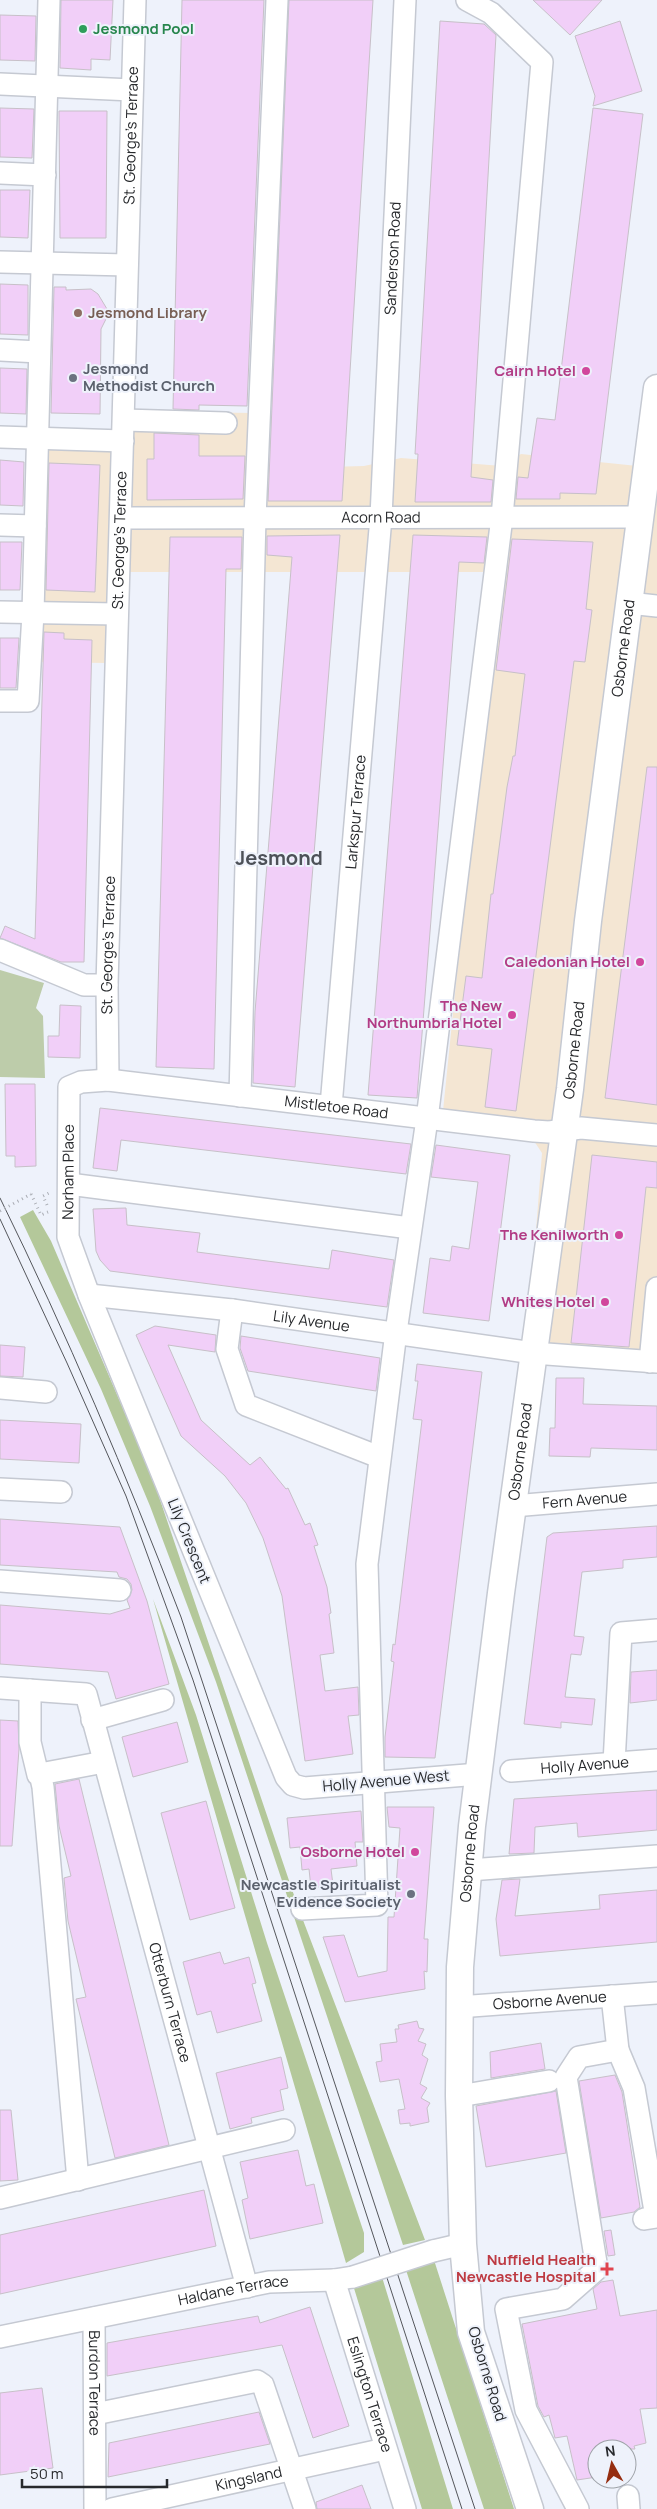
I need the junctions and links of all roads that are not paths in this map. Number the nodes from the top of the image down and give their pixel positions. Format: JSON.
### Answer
{"nodes":[{"id":1,"x":49,"y":0,"type":"edge"},
{"id":2,"x":135,"y":0,"type":"edge"},
{"id":3,"x":277,"y":0,"type":"edge"},
{"id":4,"x":405,"y":0,"type":"edge"},
{"id":5,"x":467,"y":0,"type":"edge"},
{"id":6,"x":0,"y":84,"type":"edge"},
{"id":7,"x":47,"y":86,"type":"junction"},
{"id":8,"x":132,"y":90,"type":"junction"},
{"id":9,"x":0,"y":173,"type":"edge"},
{"id":10,"x":45,"y":175,"type":"junction"},
{"id":11,"x":0,"y":262,"type":"edge"},
{"id":12,"x":42,"y":264,"type":"junction"},
{"id":13,"x":127,"y":265,"type":"junction"},
{"id":14,"x":0,"y":350,"type":"edge"},
{"id":15,"x":39,"y":352,"type":"junction"},
{"id":16,"x":657,"y":388,"type":"edge"},
{"id":17,"x":124,"y":420,"type":"junction"},
{"id":18,"x":226,"y":422,"type":"dead end"},
{"id":19,"x":0,"y":437,"type":"edge"},
{"id":20,"x":37,"y":438,"type":"junction"},
{"id":21,"x":123,"y":442,"type":"junction"},
{"id":22,"x":381,"y":517,"type":"junction"},
{"id":23,"x":502,"y":517,"type":"junction"},
{"id":24,"x":640,"y":517,"type":"junction"},
{"id":25,"x":122,"y":518,"type":"junction"},
{"id":26,"x":255,"y":518,"type":"junction"},
{"id":27,"x":0,"y":525,"type":"edge"},
{"id":28,"x":35,"y":526,"type":"junction"},
{"id":29,"x":629,"y":603,"type":"junction"},
{"id":30,"x":657,"y":606,"type":"edge"},
{"id":31,"x":0,"y":612,"type":"edge"},
{"id":32,"x":33,"y":613,"type":"junction"},
{"id":33,"x":117,"y":614,"type":"junction"},
{"id":34,"x":0,"y":701,"type":"edge"},
{"id":35,"x":0,"y":950,"type":"edge"},
{"id":36,"x":108,"y":985,"type":"junction"},
{"id":37,"x":108,"y":1080,"type":"junction"},
{"id":38,"x":240,"y":1096,"type":"junction"},
{"id":39,"x":332,"y":1106,"type":"junction"},
{"id":40,"x":427,"y":1119,"type":"junction"},
{"id":41,"x":565,"y":1130,"type":"junction"},
{"id":42,"x":657,"y":1134,"type":"edge"},
{"id":43,"x":60,"y":1188,"type":"junction"},
{"id":44,"x":410,"y":1228,"type":"junction"},
{"id":45,"x":657,"y":1288,"type":"edge"},
{"id":46,"x":89,"y":1295,"type":"junction"},
{"id":47,"x":232,"y":1310,"type":"junction"},
{"id":48,"x":396,"y":1332,"type":"junction"},
{"id":49,"x":533,"y":1353,"type":"junction"},
{"id":50,"x":654,"y":1362,"type":"edge"},
{"id":51,"x":0,"y":1388,"type":"edge"},
{"id":52,"x":46,"y":1392,"type":"dead end"},
{"id":53,"x":379,"y":1458,"type":"junction"},
{"id":54,"x":0,"y":1489,"type":"edge"},
{"id":55,"x":61,"y":1492,"type":"dead end"},
{"id":56,"x":657,"y":1494,"type":"edge"},
{"id":57,"x":513,"y":1506,"type":"junction"},
{"id":58,"x":0,"y":1581,"type":"edge"},
{"id":59,"x":120,"y":1590,"type":"dead end"},
{"id":60,"x":657,"y":1630,"type":"edge"},
{"id":61,"x":0,"y":1688,"type":"edge"},
{"id":62,"x":30,"y":1690,"type":"junction"},
{"id":63,"x":163,"y":1700,"type":"dead end"},
{"id":64,"x":92,"y":1720,"type":"junction"},
{"id":65,"x":657,"y":1760,"type":"edge"},
{"id":66,"x":104,"y":1762,"type":"junction"},
{"id":67,"x":614,"y":1763,"type":"junction"},
{"id":68,"x":511,"y":1771,"type":"dead end"},
{"id":69,"x":40,"y":1774,"type":"junction"},
{"id":70,"x":479,"y":1774,"type":"junction"},
{"id":71,"x":375,"y":1782,"type":"junction"},
{"id":72,"x":293,"y":1785,"type":"joint"},
{"id":73,"x":657,"y":1856,"type":"edge"},
{"id":74,"x":469,"y":1870,"type":"junction"},
{"id":75,"x":302,"y":1910,"type":"dead end"},
{"id":76,"x":650,"y":1993,"type":"edge"},
{"id":77,"x":612,"y":1996,"type":"junction"},
{"id":78,"x":458,"y":2007,"type":"junction"},
{"id":79,"x":618,"y":2050,"type":"junction"},
{"id":80,"x":550,"y":2081,"type":"dead end"},
{"id":81,"x":458,"y":2096,"type":"junction"},
{"id":82,"x":284,"y":2130,"type":"dead end"},
{"id":83,"x":209,"y":2149,"type":"junction"},
{"id":84,"x":78,"y":2180,"type":"junction"},
{"id":85,"x":0,"y":2198,"type":"edge"},
{"id":86,"x":644,"y":2219,"type":"dead end"},
{"id":87,"x":463,"y":2244,"type":"junction"},
{"id":88,"x":344,"y":2278,"type":"junction"},
{"id":89,"x":246,"y":2287,"type":"junction"},
{"id":90,"x":94,"y":2318,"type":"junction"},
{"id":91,"x":0,"y":2337,"type":"edge"},
{"id":92,"x":95,"y":2414,"type":"junction"},
{"id":93,"x":385,"y":2449,"type":"junction"},
{"id":94,"x":292,"y":2469,"type":"junction"},
{"id":95,"x":95,"y":2509,"type":"edge"},
{"id":96,"x":112,"y":2509,"type":"edge"},
{"id":97,"x":305,"y":2509,"type":"edge"},
{"id":98,"x":405,"y":2509,"type":"edge"},
{"id":99,"x":530,"y":2509,"type":"edge"},
{"id":100,"x":578,"y":2509,"type":"edge"}],
"edges":[{"from":1,"to":7,"type":"street"},
{"from":2,"to":8,"type":"street","name":"St. George's Terrace"},
{"from":3,"to":26,"type":"street"},
{"from":4,"to":22,"type":"street","name":"Sanderson Road"},
{"from":5,"to":23,"type":"street"},
{"from":6,"to":7,"type":"street"},
{"from":7,"to":8,"type":"street"},
{"from":7,"to":10,"type":"street"},
{"from":8,"to":13,"type":"street","name":"St. George's Terrace"},
{"from":9,"to":10,"type":"street"},
{"from":10,"to":12,"type":"street"},
{"from":11,"to":12,"type":"street"},
{"from":12,"to":13,"type":"street"},
{"from":12,"to":15,"type":"street"},
{"from":13,"to":17,"type":"street","name":"St. George's Terrace"},
{"from":14,"to":15,"type":"street"},
{"from":15,"to":20,"type":"street"},
{"from":16,"to":24,"type":"main road","name":"Osborne Road"},
{"from":17,"to":18,"type":"street"},
{"from":17,"to":21,"type":"street","name":"St. George's Terrace"},
{"from":19,"to":20,"type":"street"},
{"from":20,"to":21,"type":"street"},
{"from":20,"to":28,"type":"street"},
{"from":21,"to":25,"type":"street","name":"St. George's Terrace"},
{"from":22,"to":23,"type":"street","name":"Acorn Road"},
{"from":22,"to":26,"type":"street","name":"Acorn Road"},
{"from":22,"to":39,"type":"street","name":"Larkspur Terrace"},
{"from":23,"to":24,"type":"street","name":"Acorn Road"},
{"from":23,"to":40,"type":"street"},
{"from":24,"to":29,"type":"main road","name":"Osborne Road"},
{"from":25,"to":26,"type":"street","name":"Acorn Road"},
{"from":25,"to":33,"type":"street","name":"St. George's Terrace"},
{"from":26,"to":38,"type":"street"},
{"from":27,"to":28,"type":"street"},
{"from":28,"to":32,"type":"street"},
{"from":29,"to":30,"type":"street"},
{"from":29,"to":41,"type":"main road","name":"Osborne Road"},
{"from":31,"to":32,"type":"street"},
{"from":32,"to":33,"type":"street"},
{"from":32,"to":34,"type":"street"},
{"from":33,"to":36,"type":"street","name":"St. George's Terrace"},
{"from":35,"to":36,"type":"street"},
{"from":36,"to":37,"type":"street","name":"St. George's Terrace"},
{"from":37,"to":38,"type":"street","name":"Mistletoe Road"},
{"from":37,"to":43,"type":"street","name":"Norham Place"},
{"from":38,"to":39,"type":"street","name":"Mistletoe Road"},
{"from":39,"to":40,"type":"street","name":"Mistletoe Road"},
{"from":40,"to":41,"type":"street","name":"Mistletoe Road"},
{"from":40,"to":44,"type":"street"},
{"from":41,"to":42,"type":"street","name":"Mistletoe Road"},
{"from":41,"to":49,"type":"main road","name":"Osborne Road"},
{"from":43,"to":44,"type":"street"},
{"from":43,"to":46,"type":"street","name":"Norham Place"},
{"from":44,"to":48,"type":"street"},
{"from":45,"to":50,"type":"street"},
{"from":46,"to":47,"type":"street","name":"Lily Avenue"},
{"from":46,"to":72,"type":"street","name":"Lily Crescent"},
{"from":47,"to":48,"type":"street","name":"Lily Avenue"},
{"from":47,"to":53,"type":"street"},
{"from":48,"to":49,"type":"street","name":"Lily Avenue"},
{"from":48,"to":53,"type":"street"},
{"from":49,"to":50,"type":"street","name":"Lily Avenue"},
{"from":49,"to":57,"type":"main road","name":"Osborne Road"},
{"from":51,"to":52,"type":"street"},
{"from":53,"to":71,"type":"street"},
{"from":54,"to":55,"type":"street"},
{"from":56,"to":57,"type":"street","name":"Fern Avenue"},
{"from":57,"to":70,"type":"main road","name":"Osborne Road"},
{"from":58,"to":59,"type":"street"},
{"from":60,"to":67,"type":"street"},
{"from":61,"to":62,"type":"street"},
{"from":62,"to":64,"type":"street","name":"Otterburn Terrace"},
{"from":62,"to":69,"type":"street"},
{"from":63,"to":64,"type":"street"},
{"from":64,"to":66,"type":"street","name":"Otterburn Terrace"},
{"from":65,"to":67,"type":"street","name":"Holly Avenue"},
{"from":66,"to":69,"type":"street"},
{"from":66,"to":83,"type":"street","name":"Otterburn Terrace"},
{"from":67,"to":68,"type":"street","name":"Holly Avenue"},
{"from":69,"to":84,"type":"street"},
{"from":70,"to":71,"type":"street","name":"Holly Avenue West"},
{"from":70,"to":74,"type":"main road","name":"Osborne Road"},
{"from":71,"to":72,"type":"street","name":"Holly Avenue West"},
{"from":71,"to":75,"type":"street"},
{"from":73,"to":74,"type":"street"},
{"from":74,"to":78,"type":"main road","name":"Osborne Road"},
{"from":76,"to":77,"type":"street","name":"Osborne Avenue"},
{"from":77,"to":78,"type":"street","name":"Osborne Avenue"},
{"from":77,"to":79,"type":"street"},
{"from":78,"to":81,"type":"main road","name":"Osborne Road"},
{"from":79,"to":86,"type":"street"},
{"from":79,"to":100,"type":"street"},
{"from":80,"to":81,"type":"street"},
{"from":81,"to":87,"type":"main road","name":"Osborne Road"},
{"from":82,"to":83,"type":"street"},
{"from":83,"to":84,"type":"street"},
{"from":83,"to":89,"type":"street","name":"Otterburn Terrace"},
{"from":84,"to":85,"type":"street"},
{"from":87,"to":88,"type":"street","name":"Haldane Terrace","bridge":true},
{"from":87,"to":99,"type":"main road","name":"Osborne Road"},
{"from":88,"to":89,"type":"street","name":"Haldane Terrace"},
{"from":88,"to":93,"type":"street","name":"Eslington Terrace"},
{"from":89,"to":90,"type":"street","name":"Haldane Terrace"},
{"from":90,"to":91,"type":"street","name":"Haldane Terrace"},
{"from":90,"to":92,"type":"street","name":"Burdon Terrace"},
{"from":92,"to":94,"type":"street"},
{"from":92,"to":95,"type":"street","name":"Burdon Terrace"},
{"from":93,"to":94,"type":"street","name":"Kingsland"},
{"from":93,"to":98,"type":"street","name":"Eslington Terrace"},
{"from":94,"to":96,"type":"street","name":"Kingsland"},
{"from":94,"to":97,"type":"street"}]}
